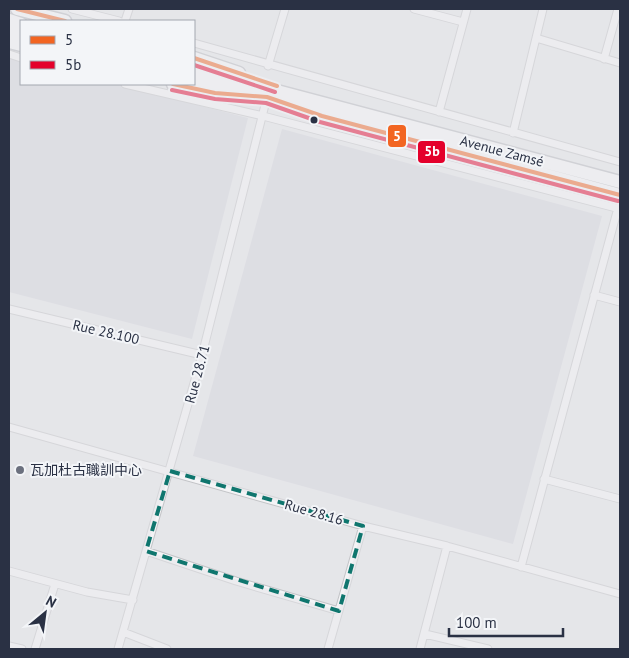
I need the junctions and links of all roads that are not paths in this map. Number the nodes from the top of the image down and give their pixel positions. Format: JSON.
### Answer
{"nodes":[{"id":1,"x":17,"y":9,"type":"edge"},
{"id":2,"x":72,"y":9,"type":"edge"},
{"id":3,"x":285,"y":9,"type":"edge"},
{"id":4,"x":414,"y":9,"type":"edge"},
{"id":5,"x":467,"y":9,"type":"edge"},
{"id":6,"x":543,"y":9,"type":"edge"},
{"id":7,"x":618,"y":9,"type":"edge"},
{"id":8,"x":61,"y":20,"type":"edge"},
{"id":9,"x":115,"y":20,"type":"edge"},
{"id":10,"x":463,"y":22,"type":"junction"},
{"id":11,"x":14,"y":30,"type":"edge"},
{"id":12,"x":536,"y":38,"type":"junction"},
{"id":13,"x":20,"y":43,"type":"edge"},
{"id":14,"x":195,"y":43,"type":"edge"},
{"id":15,"x":195,"y":58,"type":"edge"},
{"id":16,"x":604,"y":59,"type":"junction"},
{"id":17,"x":620,"y":63,"type":"edge"},
{"id":18,"x":268,"y":66,"type":"junction"},
{"id":19,"x":195,"y":69,"type":"edge"},
{"id":20,"x":195,"y":79,"type":"edge"},
{"id":21,"x":129,"y":85,"type":"edge"},
{"id":22,"x":178,"y":85,"type":"edge"},
{"id":23,"x":267,"y":97,"type":"junction"},
{"id":24,"x":314,"y":100,"type":"junction"},
{"id":25,"x":324,"y":110,"type":"junction"},
{"id":26,"x":439,"y":112,"type":"junction"},
{"id":27,"x":263,"y":116,"type":"junction"},
{"id":28,"x":513,"y":132,"type":"junction"},
{"id":29,"x":620,"y":162,"type":"edge"},
{"id":30,"x":620,"y":182,"type":"edge"},
{"id":31,"x":620,"y":195,"type":"edge"},
{"id":32,"x":619,"y":208,"type":"edge"},
{"id":33,"x":594,"y":295,"type":"junction"},
{"id":34,"x":620,"y":302,"type":"edge"},
{"id":35,"x":9,"y":309,"type":"edge"},
{"id":36,"x":202,"y":355,"type":"junction"},
{"id":37,"x":9,"y":428,"type":"edge"},
{"id":38,"x":170,"y":471,"type":"junction"},
{"id":39,"x":544,"y":479,"type":"junction"},
{"id":40,"x":620,"y":499,"type":"edge"},
{"id":41,"x":363,"y":526,"type":"junction"},
{"id":42,"x":446,"y":546,"type":"junction"},
{"id":43,"x":146,"y":551,"type":"junction"},
{"id":44,"x":521,"y":567,"type":"junction"},
{"id":45,"x":9,"y":571,"type":"edge"},
{"id":46,"x":55,"y":584,"type":"junction"},
{"id":47,"x":620,"y":594,"type":"edge"},
{"id":48,"x":132,"y":600,"type":"junction"},
{"id":49,"x":339,"y":611,"type":"junction"},
{"id":50,"x":123,"y":632,"type":"junction"},
{"id":51,"x":424,"y":634,"type":"junction"},
{"id":52,"x":9,"y":646,"type":"edge"},
{"id":53,"x":22,"y":649,"type":"edge"},
{"id":54,"x":35,"y":649,"type":"edge"},
{"id":55,"x":118,"y":649,"type":"edge"},
{"id":56,"x":167,"y":649,"type":"edge"},
{"id":57,"x":328,"y":649,"type":"edge"},
{"id":58,"x":420,"y":649,"type":"edge"},
{"id":59,"x":488,"y":649,"type":"edge"}],
"edges":[{"from":1,"to":8,"type":"highway"},
{"from":2,"to":9,"type":"street"},
{"from":3,"to":18,"type":"street"},
{"from":4,"to":10,"type":"street"},
{"from":5,"to":10,"type":"street"},
{"from":6,"to":12,"type":"street"},
{"from":7,"to":16,"type":"street"},
{"from":10,"to":26,"type":"street"},
{"from":11,"to":13,"type":"highway"},
{"from":12,"to":16,"type":"street"},
{"from":12,"to":28,"type":"street"},
{"from":14,"to":18,"type":"street"},
{"from":15,"to":24,"type":"highway"},
{"from":16,"to":17,"type":"street"},
{"from":18,"to":26,"type":"street"},
{"from":19,"to":24,"type":"highway"},
{"from":20,"to":23,"type":"highway"},
{"from":21,"to":27,"type":"street"},
{"from":22,"to":23,"type":"highway"},
{"from":23,"to":25,"type":"highway"},
{"from":23,"to":27,"type":"street","name":"Rue 28.71"},
{"from":24,"to":25,"type":"highway"},
{"from":25,"to":30,"type":"highway","name":"Avenue Zamsé"},
{"from":25,"to":31,"type":"highway","name":"Avenue Zamsé"},
{"from":26,"to":28,"type":"street"},
{"from":27,"to":32,"type":"street"},
{"from":27,"to":36,"type":"street","name":"Rue 28.71"},
{"from":28,"to":29,"type":"street"},
{"from":32,"to":33,"type":"street"},
{"from":33,"to":34,"type":"street"},
{"from":33,"to":39,"type":"street"},
{"from":35,"to":36,"type":"street","name":"Rue 28.100"},
{"from":36,"to":38,"type":"street","name":"Rue 28.71"},
{"from":37,"to":38,"type":"street","name":"Rue 28.16"},
{"from":38,"to":41,"type":"street","name":"Rue 28.16"},
{"from":38,"to":43,"type":"street","name":"Rue 28.71"},
{"from":39,"to":40,"type":"street"},
{"from":39,"to":44,"type":"street"},
{"from":41,"to":42,"type":"street","name":"Rue 28.16"},
{"from":41,"to":49,"type":"street"},
{"from":42,"to":44,"type":"street","name":"Rue 28.16"},
{"from":42,"to":51,"type":"street"},
{"from":43,"to":48,"type":"street","name":"Rue 28.71"},
{"from":43,"to":49,"type":"street"},
{"from":44,"to":47,"type":"street","name":"Rue 28.16"},
{"from":45,"to":46,"type":"street"},
{"from":46,"to":48,"type":"street"},
{"from":46,"to":54,"type":"street"},
{"from":48,"to":50,"type":"street","name":"Rue 28.71"},
{"from":49,"to":57,"type":"street"},
{"from":50,"to":55,"type":"street","name":"Rue 28.71"},
{"from":50,"to":56,"type":"street"},
{"from":51,"to":58,"type":"street"},
{"from":51,"to":59,"type":"street"},
{"from":52,"to":53,"type":"street"}]}
